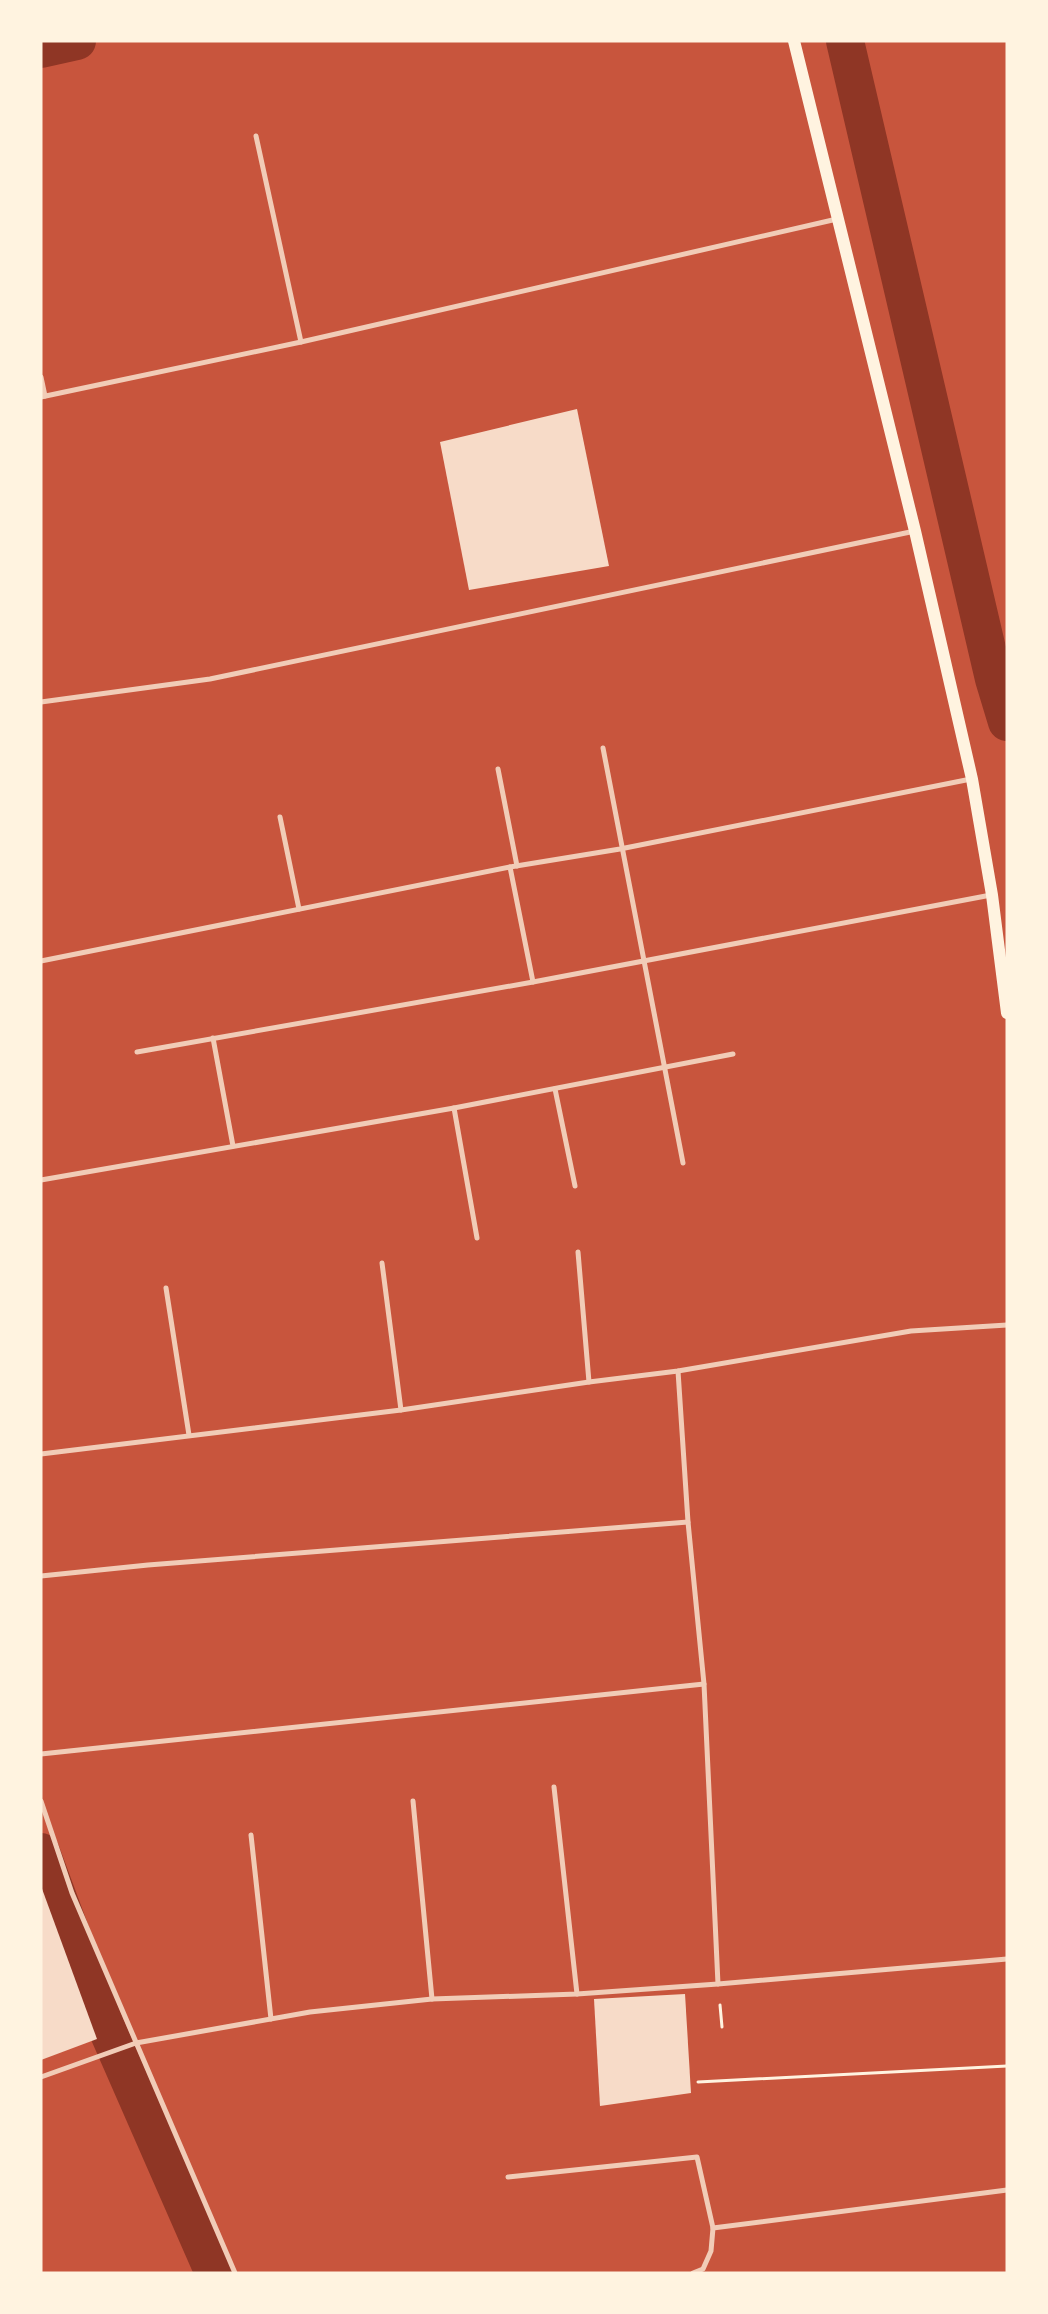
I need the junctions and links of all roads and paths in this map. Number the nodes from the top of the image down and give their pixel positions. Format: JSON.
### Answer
{"nodes":[{"id":1,"x":794,"y":41,"type":"edge"},
{"id":2,"x":256,"y":136,"type":"dead end"},
{"id":3,"x":836,"y":219,"type":"junction"},
{"id":4,"x":300,"y":342,"type":"junction"},
{"id":5,"x":41,"y":376,"type":"edge"},
{"id":6,"x":43,"y":396,"type":"edge"},
{"id":7,"x":915,"y":531,"type":"junction"},
{"id":8,"x":41,"y":702,"type":"edge"},
{"id":9,"x":602,"y":748,"type":"dead end"},
{"id":10,"x":498,"y":769,"type":"dead end"},
{"id":11,"x":972,"y":779,"type":"junction"},
{"id":12,"x":280,"y":817,"type":"dead end"},
{"id":13,"x":620,"y":848,"type":"junction"},
{"id":14,"x":517,"y":866,"type":"junction"},
{"id":15,"x":510,"y":867,"type":"junction"},
{"id":16,"x":992,"y":895,"type":"junction"},
{"id":17,"x":299,"y":909,"type":"junction"},
{"id":18,"x":41,"y":961,"type":"edge"},
{"id":19,"x":642,"y":962,"type":"junction"},
{"id":20,"x":533,"y":982,"type":"junction"},
{"id":21,"x":1007,"y":1013,"type":"edge"},
{"id":22,"x":214,"y":1038,"type":"junction"},
{"id":23,"x":137,"y":1052,"type":"dead end"},
{"id":24,"x":733,"y":1054,"type":"dead end"},
{"id":25,"x":664,"y":1068,"type":"junction"},
{"id":26,"x":556,"y":1089,"type":"junction"},
{"id":27,"x":454,"y":1108,"type":"junction"},
{"id":28,"x":233,"y":1146,"type":"junction"},
{"id":29,"x":683,"y":1163,"type":"dead end"},
{"id":30,"x":41,"y":1180,"type":"edge"},
{"id":31,"x":575,"y":1186,"type":"dead end"},
{"id":32,"x":477,"y":1238,"type":"dead end"},
{"id":33,"x":578,"y":1252,"type":"dead end"},
{"id":34,"x":382,"y":1263,"type":"dead end"},
{"id":35,"x":166,"y":1288,"type":"dead end"},
{"id":36,"x":1007,"y":1325,"type":"edge"},
{"id":37,"x":678,"y":1371,"type":"junction"},
{"id":38,"x":588,"y":1382,"type":"junction"},
{"id":39,"x":401,"y":1410,"type":"junction"},
{"id":40,"x":189,"y":1435,"type":"junction"},
{"id":41,"x":41,"y":1454,"type":"edge"},
{"id":42,"x":688,"y":1522,"type":"junction"},
{"id":43,"x":41,"y":1576,"type":"edge"},
{"id":44,"x":704,"y":1684,"type":"junction"},
{"id":45,"x":41,"y":1754,"type":"edge"},
{"id":46,"x":554,"y":1787,"type":"dead end"},
{"id":47,"x":41,"y":1801,"type":"edge"},
{"id":48,"x":413,"y":1801,"type":"dead end"},
{"id":49,"x":251,"y":1835,"type":"dead end"},
{"id":50,"x":1007,"y":1959,"type":"edge"},
{"id":51,"x":718,"y":1984,"type":"junction"},
{"id":52,"x":577,"y":1994,"type":"junction"},
{"id":53,"x":432,"y":1999,"type":"junction"},
{"id":54,"x":270,"y":2019,"type":"junction"},
{"id":55,"x":136,"y":2043,"type":"junction"},
{"id":56,"x":1007,"y":2066,"type":"edge"},
{"id":57,"x":41,"y":2077,"type":"edge"},
{"id":58,"x":698,"y":2082,"type":"dead end"},
{"id":59,"x":508,"y":2177,"type":"dead end"},
{"id":60,"x":1007,"y":2190,"type":"edge"},
{"id":61,"x":713,"y":2228,"type":"junction"},
{"id":62,"x":235,"y":2273,"type":"edge"},
{"id":63,"x":693,"y":2273,"type":"edge"}],
"edges":[{"from":1,"to":3,"type":"main road"},
{"from":2,"to":4,"type":"street"},
{"from":3,"to":4,"type":"street"},
{"from":3,"to":7,"type":"main road"},
{"from":4,"to":6,"type":"street"},
{"from":5,"to":6,"type":"street"},
{"from":7,"to":8,"type":"street"},
{"from":7,"to":11,"type":"main road"},
{"from":9,"to":13,"type":"street"},
{"from":10,"to":14,"type":"street"},
{"from":11,"to":13,"type":"street"},
{"from":11,"to":16,"type":"main road"},
{"from":12,"to":17,"type":"street"},
{"from":13,"to":14,"type":"street"},
{"from":13,"to":19,"type":"street"},
{"from":14,"to":15,"type":"street"},
{"from":15,"to":17,"type":"street"},
{"from":15,"to":20,"type":"street"},
{"from":16,"to":19,"type":"street"},
{"from":16,"to":21,"type":"main road"},
{"from":17,"to":18,"type":"street"},
{"from":19,"to":20,"type":"street"},
{"from":19,"to":25,"type":"street"},
{"from":20,"to":22,"type":"street"},
{"from":22,"to":23,"type":"street"},
{"from":22,"to":28,"type":"street"},
{"from":24,"to":25,"type":"street"},
{"from":25,"to":26,"type":"street"},
{"from":25,"to":29,"type":"street"},
{"from":26,"to":27,"type":"street"},
{"from":26,"to":31,"type":"street"},
{"from":27,"to":28,"type":"street"},
{"from":27,"to":32,"type":"street"},
{"from":28,"to":30,"type":"street"},
{"from":33,"to":38,"type":"street"},
{"from":34,"to":39,"type":"street"},
{"from":35,"to":40,"type":"street"},
{"from":36,"to":37,"type":"street"},
{"from":37,"to":38,"type":"street"},
{"from":37,"to":42,"type":"street"},
{"from":38,"to":39,"type":"street"},
{"from":39,"to":40,"type":"street"},
{"from":40,"to":41,"type":"street"},
{"from":42,"to":43,"type":"street"},
{"from":42,"to":44,"type":"street"},
{"from":44,"to":45,"type":"street"},
{"from":44,"to":51,"type":"street"},
{"from":46,"to":52,"type":"street"},
{"from":47,"to":55,"type":"street"},
{"from":48,"to":53,"type":"street"},
{"from":49,"to":54,"type":"street"},
{"from":50,"to":51,"type":"street"},
{"from":51,"to":52,"type":"street"},
{"from":52,"to":53,"type":"street"},
{"from":53,"to":54,"type":"street"},
{"from":54,"to":55,"type":"street"},
{"from":55,"to":57,"type":"street"},
{"from":55,"to":62,"type":"street"},
{"from":56,"to":58,"type":"path"},
{"from":59,"to":61,"type":"street"},
{"from":60,"to":61,"type":"street"},
{"from":61,"to":63,"type":"street"}]}
